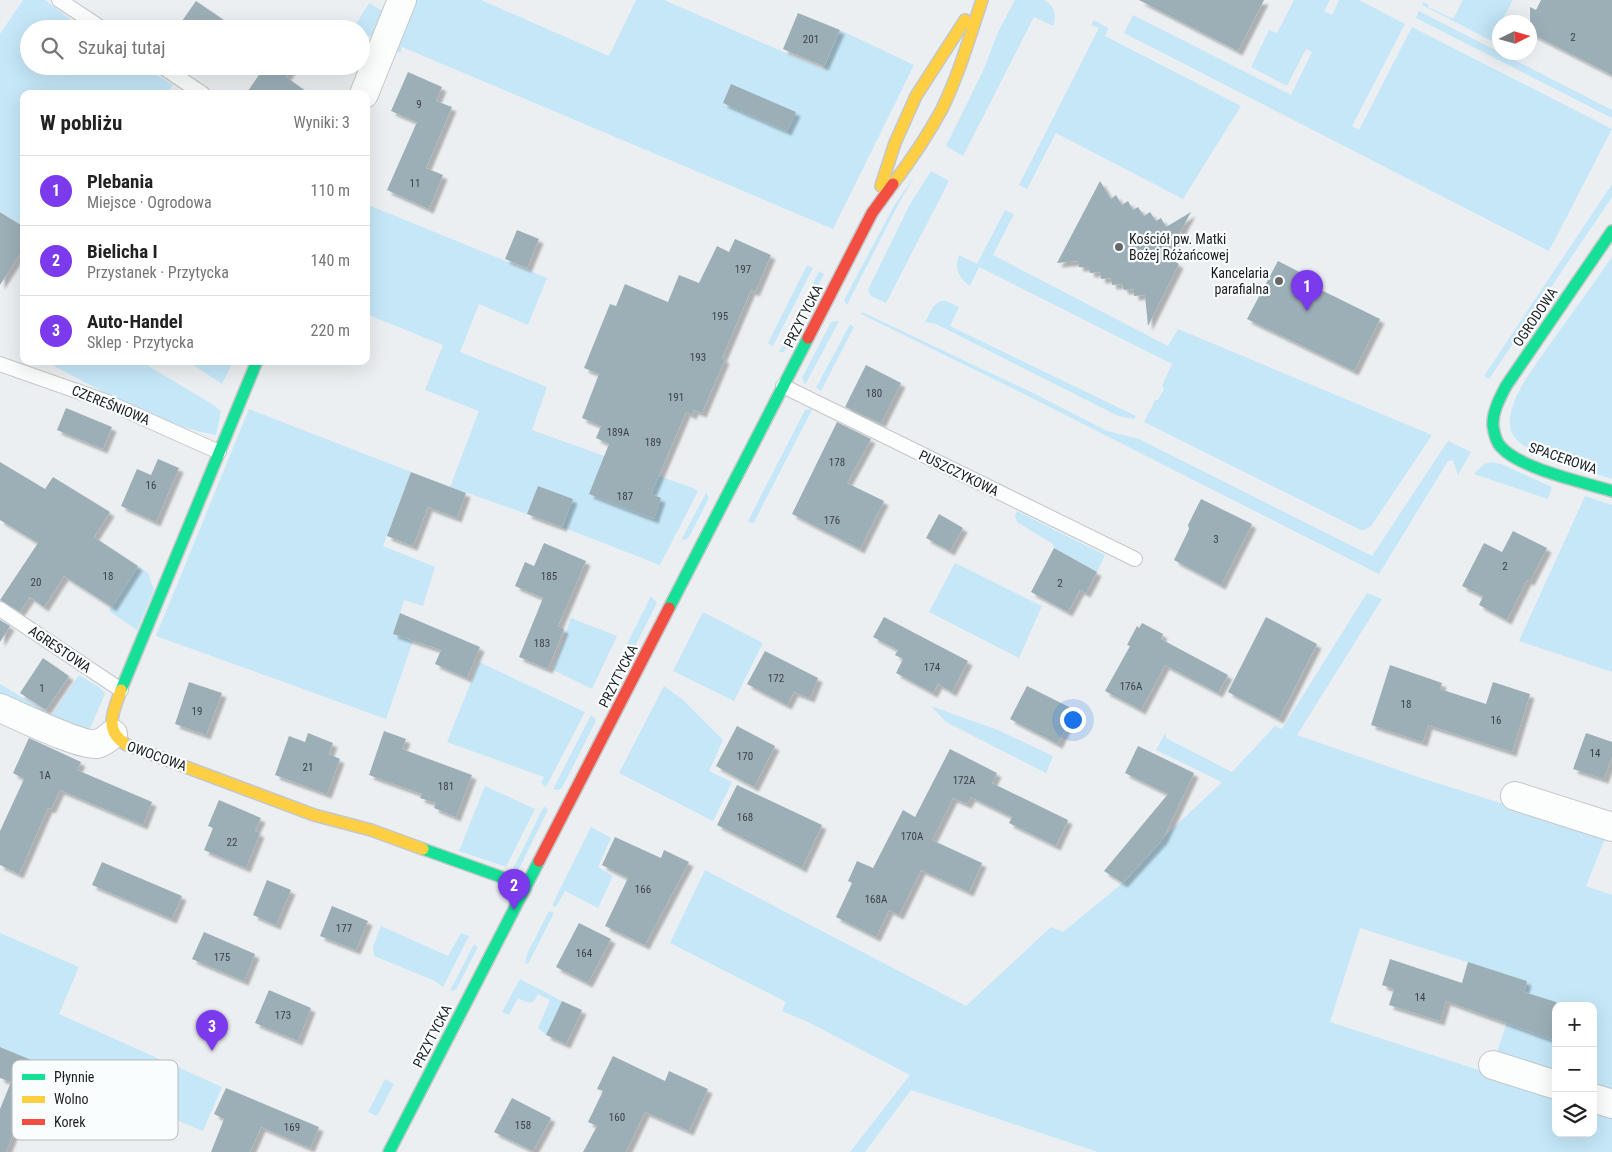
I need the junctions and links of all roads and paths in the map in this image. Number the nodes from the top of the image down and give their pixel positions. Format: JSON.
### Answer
{"nodes":[{"id":1,"x":59,"y":0,"type":"edge"},
{"id":2,"x":402,"y":0,"type":"edge"},
{"id":3,"x":980,"y":0,"type":"edge"},
{"id":4,"x":89,"y":20,"type":"edge"},
{"id":5,"x":174,"y":75,"type":"edge"},
{"id":6,"x":197,"y":90,"type":"edge"},
{"id":7,"x":366,"y":90,"type":"edge"},
{"id":8,"x":872,"y":213,"type":"junction"},
{"id":9,"x":1612,"y":231,"type":"edge"},
{"id":10,"x":0,"y":364,"type":"edge"},
{"id":11,"x":255,"y":365,"type":"edge"},
{"id":12,"x":783,"y":386,"type":"junction"},
{"id":13,"x":1493,"y":425,"type":"joint"},
{"id":14,"x":220,"y":452,"type":"junction"},
{"id":15,"x":1612,"y":491,"type":"edge"},
{"id":16,"x":1135,"y":559,"type":"dead end"},
{"id":17,"x":0,"y":609,"type":"edge"},
{"id":18,"x":121,"y":690,"type":"junction"},
{"id":19,"x":0,"y":708,"type":"edge"},
{"id":20,"x":113,"y":734,"type":"junction"},
{"id":21,"x":1515,"y":796,"type":"dead end"},
{"id":22,"x":1612,"y":827,"type":"edge"},
{"id":23,"x":525,"y":889,"type":"junction"},
{"id":24,"x":1492,"y":1065,"type":"dead end"},
{"id":25,"x":1552,"y":1084,"type":"edge"},
{"id":26,"x":1597,"y":1099,"type":"edge"},
{"id":27,"x":1612,"y":1104,"type":"edge"},
{"id":28,"x":389,"y":1152,"type":"edge"}],
"edges":[{"from":1,"to":4,"type":"lane"},
{"from":2,"to":7,"type":"street"},
{"from":3,"to":8,"type":"main road","name":"PRZYTYCKA"},
{"from":3,"to":8,"type":"main road","name":"PRZYTYCKA"},
{"from":5,"to":6,"type":"lane"},
{"from":8,"to":12,"type":"main road","name":"PRZYTYCKA"},
{"from":9,"to":13,"type":"main road","name":"OGRODOWA"},
{"from":10,"to":14,"type":"lane","name":"CZEREŚNIOWA"},
{"from":11,"to":14,"type":"main road","name":"OWOCOWA"},
{"from":12,"to":16,"type":"lane","name":"PUSZCZYKOWA"},
{"from":12,"to":23,"type":"main road","name":"PRZYTYCKA"},
{"from":13,"to":15,"type":"main road","name":"SPACEROWA"},
{"from":14,"to":18,"type":"main road","name":"OWOCOWA"},
{"from":17,"to":18,"type":"lane","name":"AGRESTOWA"},
{"from":18,"to":20,"type":"main road","name":"OWOCOWA"},
{"from":19,"to":20,"type":"street"},
{"from":20,"to":23,"type":"main road","name":"OWOCOWA"},
{"from":21,"to":22,"type":"street"},
{"from":23,"to":28,"type":"main road","name":"PRZYTYCKA"},
{"from":24,"to":25,"type":"street"},
{"from":26,"to":27,"type":"street"}]}
